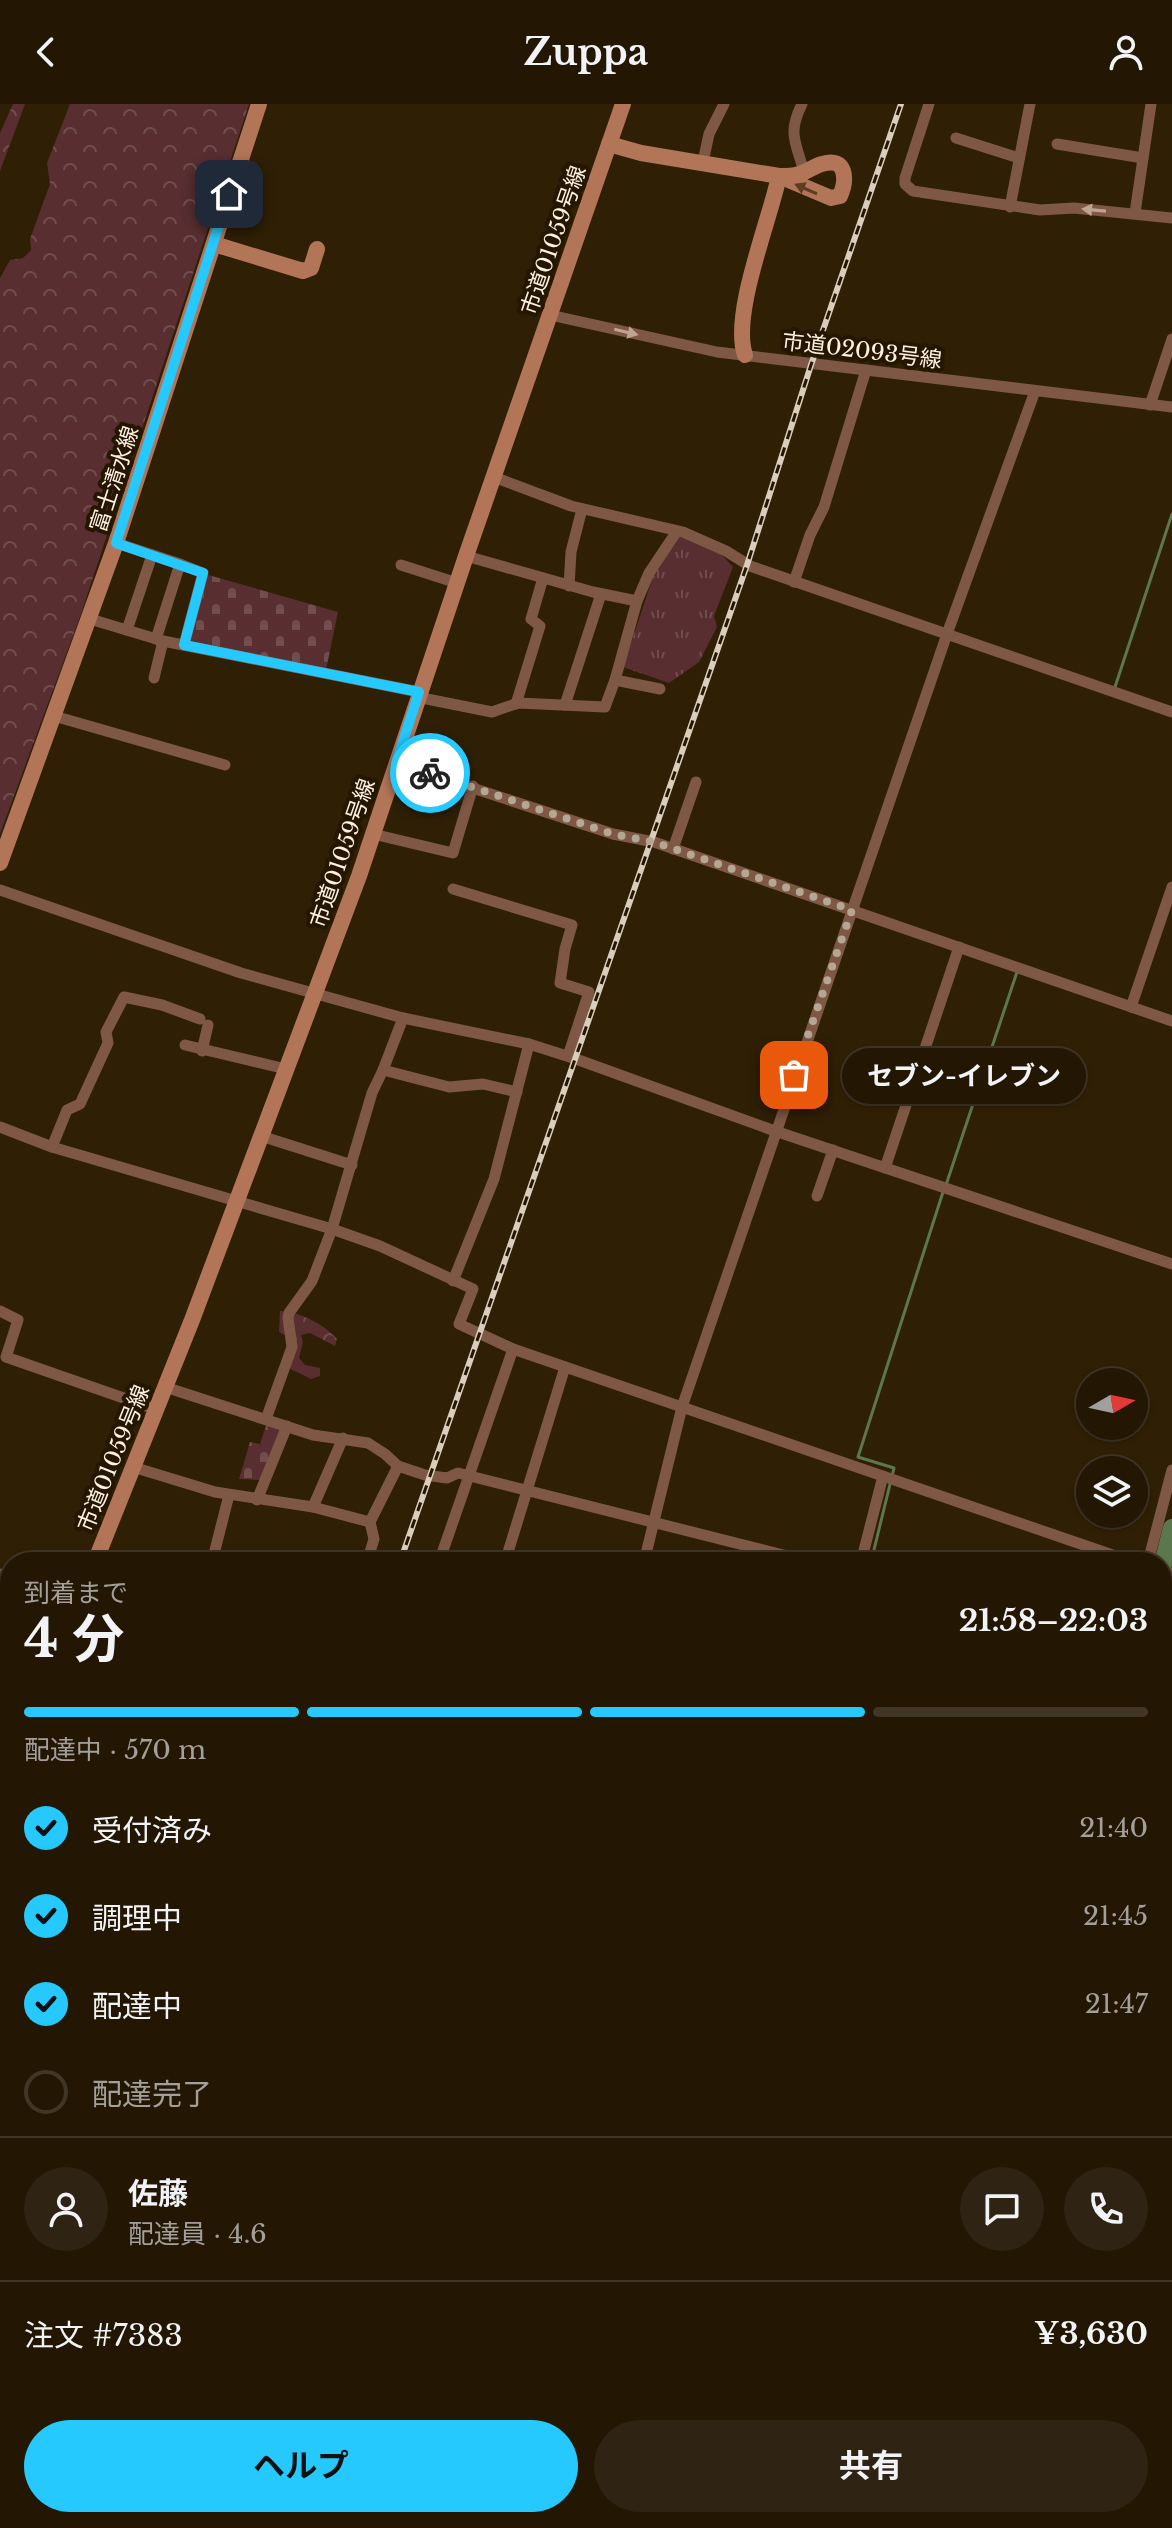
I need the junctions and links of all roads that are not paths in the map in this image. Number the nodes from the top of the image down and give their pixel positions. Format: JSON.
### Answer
{"nodes":[{"id":1,"x":259,"y":104,"type":"edge"},
{"id":2,"x":623,"y":104,"type":"edge"},
{"id":3,"x":724,"y":104,"type":"edge"},
{"id":4,"x":802,"y":104,"type":"edge"},
{"id":5,"x":929,"y":104,"type":"edge"},
{"id":6,"x":1030,"y":104,"type":"edge"},
{"id":7,"x":1151,"y":104,"type":"edge"},
{"id":8,"x":956,"y":138,"type":"dead end"},
{"id":9,"x":609,"y":144,"type":"junction"},
{"id":10,"x":1057,"y":144,"type":"dead end"},
{"id":11,"x":1019,"y":158,"type":"junction"},
{"id":12,"x":1143,"y":158,"type":"junction"},
{"id":13,"x":703,"y":162,"type":"junction"},
{"id":14,"x":804,"y":172,"type":"junction"},
{"id":15,"x":779,"y":176,"type":"junction"},
{"id":16,"x":1010,"y":207,"type":"junction"},
{"id":17,"x":1135,"y":213,"type":"junction"},
{"id":18,"x":1172,"y":218,"type":"edge"},
{"id":19,"x":214,"y":244,"type":"junction"},
{"id":20,"x":317,"y":249,"type":"dead end"},
{"id":21,"x":550,"y":315,"type":"junction"},
{"id":22,"x":1172,"y":339,"type":"edge"},
{"id":23,"x":738,"y":355,"type":"junction"},
{"id":24,"x":866,"y":370,"type":"junction"},
{"id":25,"x":1035,"y":391,"type":"junction"},
{"id":26,"x":1150,"y":405,"type":"junction"},
{"id":27,"x":1172,"y":407,"type":"edge"},
{"id":28,"x":494,"y":477,"type":"junction"},
{"id":29,"x":582,"y":509,"type":"junction"},
{"id":30,"x":677,"y":531,"type":"junction"},
{"id":31,"x":116,"y":543,"type":"junction"},
{"id":32,"x":152,"y":555,"type":"junction"},
{"id":33,"x":466,"y":556,"type":"junction"},
{"id":34,"x":180,"y":564,"type":"junction"},
{"id":35,"x":401,"y":565,"type":"dead end"},
{"id":36,"x":543,"y":578,"type":"junction"},
{"id":37,"x":794,"y":582,"type":"junction"},
{"id":38,"x":457,"y":583,"type":"junction"},
{"id":39,"x":569,"y":586,"type":"junction"},
{"id":40,"x":601,"y":594,"type":"junction"},
{"id":41,"x":637,"y":601,"type":"junction"},
{"id":42,"x":90,"y":619,"type":"junction"},
{"id":43,"x":127,"y":630,"type":"junction"},
{"id":44,"x":947,"y":634,"type":"junction"},
{"id":45,"x":160,"y":640,"type":"junction"},
{"id":46,"x":184,"y":645,"type":"junction"},
{"id":47,"x":154,"y":678,"type":"dead end"},
{"id":48,"x":615,"y":680,"type":"junction"},
{"id":49,"x":660,"y":689,"type":"dead end"},
{"id":50,"x":418,"y":694,"type":"junction"},
{"id":51,"x":516,"y":704,"type":"junction"},
{"id":52,"x":565,"y":705,"type":"junction"},
{"id":53,"x":1172,"y":712,"type":"edge"},
{"id":54,"x":54,"y":716,"type":"junction"},
{"id":55,"x":396,"y":763,"type":"junction"},
{"id":56,"x":225,"y":765,"type":"dead end"},
{"id":57,"x":696,"y":782,"type":"dead end"},
{"id":58,"x":473,"y":786,"type":"junction"},
{"id":59,"x":373,"y":834,"type":"junction"},
{"id":60,"x":673,"y":849,"type":"junction"},
{"id":61,"x":0,"y":863,"type":"edge"},
{"id":62,"x":1172,"y":887,"type":"edge"},
{"id":63,"x":453,"y":889,"type":"dead end"},
{"id":64,"x":0,"y":890,"type":"edge"},
{"id":65,"x":852,"y":910,"type":"junction"},
{"id":66,"x":959,"y":947,"type":"junction"},
{"id":67,"x":314,"y":993,"type":"junction"},
{"id":68,"x":1131,"y":1007,"type":"junction"},
{"id":69,"x":403,"y":1018,"type":"junction"},
{"id":70,"x":1172,"y":1021,"type":"edge"},
{"id":71,"x":529,"y":1044,"type":"junction"},
{"id":72,"x":185,"y":1045,"type":"dead end"},
{"id":73,"x":202,"y":1051,"type":"junction"},
{"id":74,"x":568,"y":1056,"type":"junction"},
{"id":75,"x":286,"y":1069,"type":"junction"},
{"id":76,"x":383,"y":1070,"type":"junction"},
{"id":77,"x":517,"y":1092,"type":"junction"},
{"id":78,"x":0,"y":1127,"type":"edge"},
{"id":79,"x":775,"y":1131,"type":"junction"},
{"id":80,"x":261,"y":1136,"type":"junction"},
{"id":81,"x":52,"y":1147,"type":"junction"},
{"id":82,"x":833,"y":1150,"type":"junction"},
{"id":83,"x":352,"y":1165,"type":"junction"},
{"id":84,"x":885,"y":1168,"type":"junction"},
{"id":85,"x":817,"y":1196,"type":"dead end"},
{"id":86,"x":238,"y":1199,"type":"junction"},
{"id":87,"x":332,"y":1229,"type":"junction"},
{"id":88,"x":1172,"y":1264,"type":"edge"},
{"id":89,"x":453,"y":1281,"type":"junction"},
{"id":90,"x":0,"y":1311,"type":"edge"},
{"id":91,"x":513,"y":1349,"type":"junction"},
{"id":92,"x":3,"y":1360,"type":"edge"},
{"id":93,"x":565,"y":1367,"type":"junction"},
{"id":94,"x":165,"y":1387,"type":"junction"},
{"id":95,"x":682,"y":1407,"type":"junction"},
{"id":96,"x":155,"y":1409,"type":"junction"},
{"id":97,"x":266,"y":1419,"type":"junction"},
{"id":98,"x":287,"y":1426,"type":"junction"},
{"id":99,"x":343,"y":1438,"type":"junction"},
{"id":100,"x":398,"y":1466,"type":"junction"},
{"id":101,"x":133,"y":1467,"type":"junction"},
{"id":102,"x":1172,"y":1470,"type":"edge"},
{"id":103,"x":468,"y":1475,"type":"junction"},
{"id":104,"x":883,"y":1476,"type":"junction"},
{"id":105,"x":527,"y":1490,"type":"junction"},
{"id":106,"x":229,"y":1495,"type":"junction"},
{"id":107,"x":257,"y":1500,"type":"junction"},
{"id":108,"x":313,"y":1507,"type":"junction"},
{"id":109,"x":370,"y":1522,"type":"junction"},
{"id":110,"x":653,"y":1524,"type":"junction"},
{"id":111,"x":99,"y":1552,"type":"edge"},
{"id":112,"x":215,"y":1552,"type":"edge"},
{"id":113,"x":370,"y":1552,"type":"edge"},
{"id":114,"x":442,"y":1552,"type":"edge"},
{"id":115,"x":508,"y":1552,"type":"edge"},
{"id":116,"x":646,"y":1552,"type":"edge"},
{"id":117,"x":769,"y":1552,"type":"edge"},
{"id":118,"x":864,"y":1552,"type":"edge"},
{"id":119,"x":1104,"y":1552,"type":"edge"},
{"id":120,"x":1151,"y":1552,"type":"edge"}],
"edges":[{"from":1,"to":19,"type":"street","name":"富士清水線"},
{"from":2,"to":9,"type":"street","name":"市道01059号線"},
{"from":3,"to":13,"type":"street"},
{"from":4,"to":14,"type":"street"},
{"from":5,"to":16,"type":"street"},
{"from":6,"to":11,"type":"street"},
{"from":7,"to":12,"type":"street"},
{"from":8,"to":11,"type":"street"},
{"from":9,"to":13,"type":"street"},
{"from":9,"to":21,"type":"street","name":"市道01059号線"},
{"from":10,"to":12,"type":"street"},
{"from":11,"to":16,"type":"street"},
{"from":12,"to":17,"type":"street"},
{"from":13,"to":15,"type":"street"},
{"from":14,"to":15,"type":"street"},
{"from":14,"to":15,"type":"street","one_way":true},
{"from":15,"to":23,"type":"street"},
{"from":17,"to":16,"type":"street","one_way":true},
{"from":17,"to":18,"type":"street"},
{"from":19,"to":20,"type":"street"},
{"from":19,"to":31,"type":"street","name":"富士清水線"},
{"from":21,"to":23,"type":"street","name":"市道02093号線","one_way":true},
{"from":21,"to":28,"type":"street","name":"市道01059号線"},
{"from":22,"to":26,"type":"street"},
{"from":23,"to":24,"type":"street","name":"市道02093号線"},
{"from":24,"to":25,"type":"street","name":"市道02093号線"},
{"from":24,"to":37,"type":"street"},
{"from":25,"to":26,"type":"street","name":"市道02093号線"},
{"from":25,"to":44,"type":"street"},
{"from":26,"to":27,"type":"street","name":"市道02093号線"},
{"from":28,"to":29,"type":"street"},
{"from":28,"to":33,"type":"street","name":"市道01059号線"},
{"from":29,"to":30,"type":"street"},
{"from":29,"to":39,"type":"street"},
{"from":30,"to":37,"type":"street"},
{"from":30,"to":41,"type":"street"},
{"from":31,"to":32,"type":"street"},
{"from":31,"to":42,"type":"street","name":"富士清水線"},
{"from":32,"to":34,"type":"street"},
{"from":32,"to":43,"type":"street"},
{"from":33,"to":36,"type":"street"},
{"from":33,"to":38,"type":"street","name":"市道01059号線"},
{"from":34,"to":45,"type":"street"},
{"from":34,"to":46,"type":"street"},
{"from":35,"to":38,"type":"street"},
{"from":36,"to":39,"type":"street"},
{"from":36,"to":51,"type":"street"},
{"from":37,"to":44,"type":"street"},
{"from":38,"to":50,"type":"street","name":"市道01059号線"},
{"from":39,"to":40,"type":"street"},
{"from":40,"to":41,"type":"street"},
{"from":40,"to":52,"type":"street"},
{"from":41,"to":48,"type":"street"},
{"from":42,"to":43,"type":"street"},
{"from":42,"to":54,"type":"street","name":"富士清水線"},
{"from":43,"to":45,"type":"street"},
{"from":44,"to":53,"type":"street"},
{"from":44,"to":65,"type":"street"},
{"from":45,"to":46,"type":"street"},
{"from":45,"to":47,"type":"street"},
{"from":46,"to":50,"type":"street"},
{"from":48,"to":49,"type":"street"},
{"from":48,"to":52,"type":"street"},
{"from":50,"to":51,"type":"street"},
{"from":50,"to":55,"type":"street","name":"市道01059号線"},
{"from":51,"to":52,"type":"street"},
{"from":54,"to":56,"type":"street"},
{"from":54,"to":61,"type":"street","name":"富士清水線"},
{"from":55,"to":58,"type":"street"},
{"from":55,"to":59,"type":"street","name":"市道01059号線"},
{"from":57,"to":60,"type":"street"},
{"from":58,"to":59,"type":"street"},
{"from":58,"to":60,"type":"street"},
{"from":59,"to":67,"type":"street","name":"市道01059号線"},
{"from":60,"to":65,"type":"street"},
{"from":62,"to":68,"type":"street"},
{"from":63,"to":74,"type":"street"},
{"from":64,"to":67,"type":"street"},
{"from":65,"to":66,"type":"street"},
{"from":65,"to":79,"type":"street"},
{"from":66,"to":68,"type":"street"},
{"from":66,"to":84,"type":"street"},
{"from":67,"to":69,"type":"street"},
{"from":67,"to":75,"type":"street","name":"市道01059号線"},
{"from":68,"to":70,"type":"street"},
{"from":69,"to":71,"type":"street"},
{"from":69,"to":76,"type":"street"},
{"from":71,"to":74,"type":"street"},
{"from":71,"to":77,"type":"street"},
{"from":72,"to":73,"type":"street"},
{"from":73,"to":75,"type":"street"},
{"from":73,"to":81,"type":"street"},
{"from":74,"to":79,"type":"street"},
{"from":75,"to":80,"type":"street","name":"市道01059号線"},
{"from":76,"to":77,"type":"street"},
{"from":76,"to":83,"type":"street"},
{"from":77,"to":89,"type":"street"},
{"from":78,"to":81,"type":"street"},
{"from":79,"to":82,"type":"street"},
{"from":79,"to":95,"type":"street"},
{"from":80,"to":83,"type":"street"},
{"from":80,"to":86,"type":"street","name":"市道01059号線"},
{"from":81,"to":86,"type":"street"},
{"from":82,"to":84,"type":"street"},
{"from":82,"to":85,"type":"street"},
{"from":83,"to":87,"type":"street"},
{"from":84,"to":88,"type":"street"},
{"from":86,"to":87,"type":"street"},
{"from":86,"to":94,"type":"street","name":"市道01059号線"},
{"from":87,"to":89,"type":"street"},
{"from":87,"to":97,"type":"street"},
{"from":89,"to":91,"type":"street"},
{"from":90,"to":92,"type":"street"},
{"from":91,"to":93,"type":"street"},
{"from":91,"to":103,"type":"street"},
{"from":92,"to":96,"type":"street"},
{"from":93,"to":95,"type":"street"},
{"from":93,"to":105,"type":"street"},
{"from":94,"to":96,"type":"street","name":"市道01059号線"},
{"from":94,"to":97,"type":"street"},
{"from":95,"to":104,"type":"street"},
{"from":95,"to":110,"type":"street"},
{"from":96,"to":101,"type":"street","name":"市道01059号線"},
{"from":97,"to":98,"type":"street"},
{"from":98,"to":99,"type":"street"},
{"from":98,"to":107,"type":"street"},
{"from":99,"to":100,"type":"street"},
{"from":99,"to":108,"type":"street"},
{"from":100,"to":103,"type":"street"},
{"from":100,"to":109,"type":"street"},
{"from":101,"to":106,"type":"street"},
{"from":101,"to":111,"type":"street","name":"市道01059号線"},
{"from":102,"to":120,"type":"street"},
{"from":103,"to":105,"type":"street"},
{"from":103,"to":114,"type":"street"},
{"from":104,"to":118,"type":"street"},
{"from":104,"to":119,"type":"street"},
{"from":105,"to":110,"type":"street"},
{"from":105,"to":115,"type":"street"},
{"from":106,"to":107,"type":"street"},
{"from":106,"to":112,"type":"street"},
{"from":107,"to":108,"type":"street"},
{"from":108,"to":109,"type":"street"},
{"from":109,"to":113,"type":"street"},
{"from":110,"to":116,"type":"street"},
{"from":110,"to":117,"type":"street"}]}
